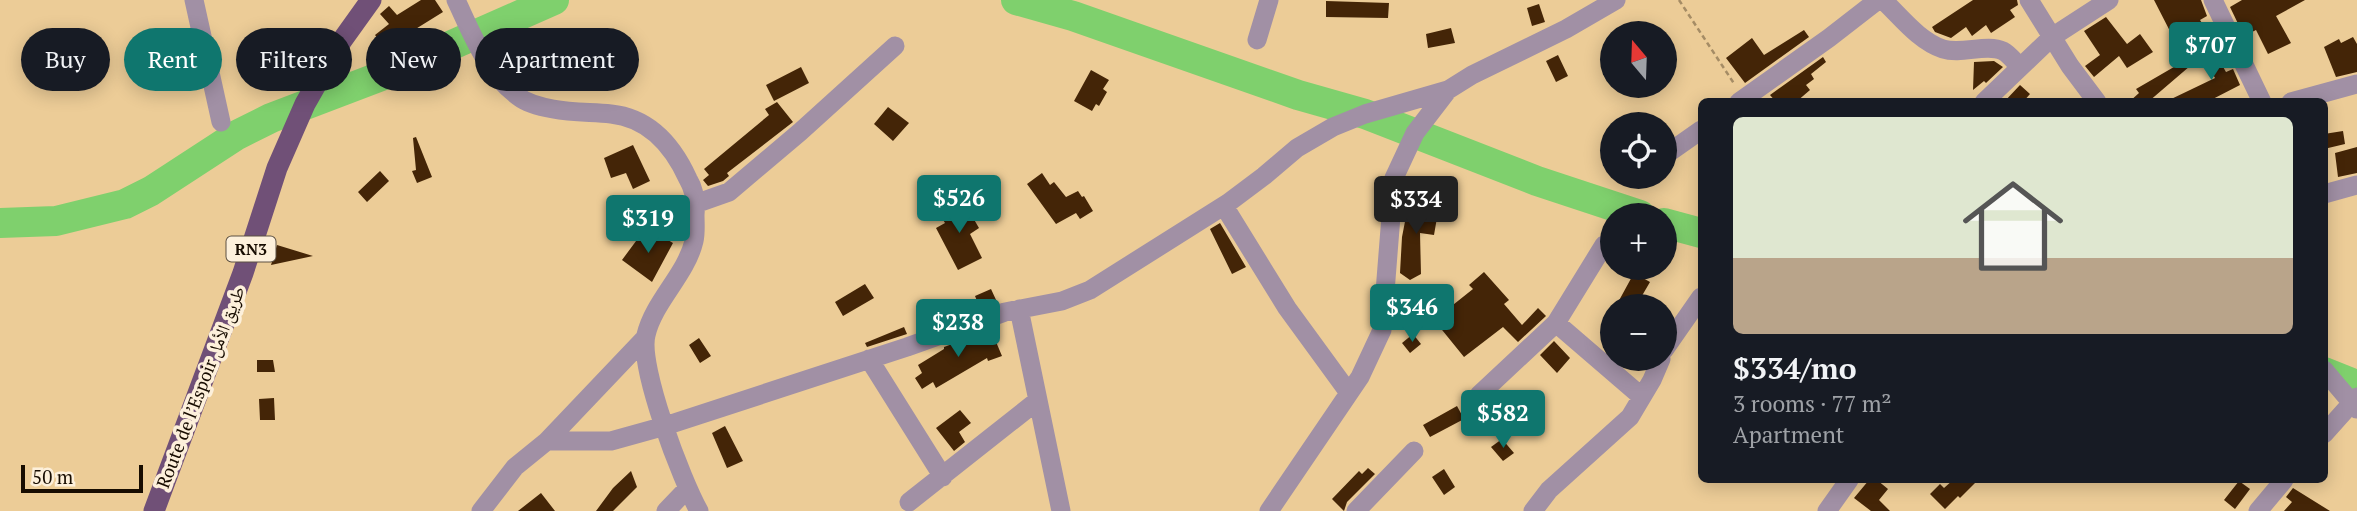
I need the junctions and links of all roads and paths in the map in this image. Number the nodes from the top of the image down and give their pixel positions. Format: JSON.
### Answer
{"nodes":[{"id":1,"x":194,"y":0,"type":"edge"},
{"id":2,"x":372,"y":0,"type":"edge"},
{"id":3,"x":456,"y":0,"type":"edge"},
{"id":4,"x":1269,"y":0,"type":"edge"},
{"id":5,"x":1616,"y":0,"type":"edge"},
{"id":6,"x":1679,"y":0,"type":"edge"},
{"id":7,"x":1881,"y":0,"type":"edge"},
{"id":8,"x":2029,"y":0,"type":"edge"},
{"id":9,"x":2109,"y":0,"type":"edge"},
{"id":10,"x":2213,"y":0,"type":"edge"},
{"id":11,"x":2053,"y":37,"type":"junction"},
{"id":12,"x":1257,"y":40,"type":"dead end"},
{"id":13,"x":895,"y":46,"type":"dead end"},
{"id":14,"x":2019,"y":66,"type":"junction"},
{"id":15,"x":2357,"y":84,"type":"edge"},
{"id":16,"x":1448,"y":90,"type":"junction"},
{"id":17,"x":1741,"y":98,"type":"edge"},
{"id":18,"x":1745,"y":98,"type":"edge"},
{"id":19,"x":1988,"y":98,"type":"edge"},
{"id":20,"x":2094,"y":98,"type":"edge"},
{"id":21,"x":2260,"y":98,"type":"edge"},
{"id":22,"x":2306,"y":98,"type":"edge"},
{"id":23,"x":221,"y":122,"type":"dead end"},
{"id":24,"x":1698,"y":132,"type":"edge"},
{"id":25,"x":1677,"y":147,"type":"edge"},
{"id":26,"x":2357,"y":185,"type":"edge"},
{"id":27,"x":2328,"y":193,"type":"edge"},
{"id":28,"x":695,"y":204,"type":"junction"},
{"id":29,"x":1224,"y":205,"type":"junction"},
{"id":30,"x":1600,"y":252,"type":"edge"},
{"id":31,"x":1698,"y":301,"type":"edge"},
{"id":32,"x":1019,"y":309,"type":"junction"},
{"id":33,"x":1556,"y":323,"type":"junction"},
{"id":34,"x":1677,"y":331,"type":"edge"},
{"id":35,"x":645,"y":338,"type":"junction"},
{"id":36,"x":869,"y":359,"type":"junction"},
{"id":37,"x":1655,"y":371,"type":"edge"},
{"id":38,"x":2328,"y":374,"type":"edge"},
{"id":39,"x":1349,"y":393,"type":"junction"},
{"id":40,"x":1479,"y":395,"type":"dead end"},
{"id":41,"x":1642,"y":397,"type":"junction"},
{"id":42,"x":1037,"y":401,"type":"junction"},
{"id":43,"x":2355,"y":404,"type":"edge"},
{"id":44,"x":665,"y":426,"type":"junction"},
{"id":45,"x":2328,"y":430,"type":"edge"},
{"id":46,"x":547,"y":441,"type":"junction"},
{"id":47,"x":1414,"y":451,"type":"dead end"},
{"id":48,"x":943,"y":477,"type":"junction"},
{"id":49,"x":1847,"y":483,"type":"edge"},
{"id":50,"x":2281,"y":483,"type":"edge"},
{"id":51,"x":688,"y":488,"type":"junction"},
{"id":52,"x":908,"y":502,"type":"dead end"},
{"id":53,"x":1374,"y":503,"type":"edge"},
{"id":54,"x":154,"y":511,"type":"edge"},
{"id":55,"x":481,"y":511,"type":"edge"},
{"id":56,"x":666,"y":511,"type":"edge"},
{"id":57,"x":699,"y":511,"type":"edge"},
{"id":58,"x":1061,"y":511,"type":"edge"},
{"id":59,"x":1269,"y":511,"type":"edge"},
{"id":60,"x":1356,"y":511,"type":"edge"},
{"id":61,"x":1533,"y":511,"type":"edge"},
{"id":62,"x":1827,"y":511,"type":"edge"},
{"id":63,"x":2258,"y":511,"type":"edge"}],
"edges":[{"from":1,"to":23,"type":"street"},
{"from":2,"to":54,"type":"highway","name":"Route de l’Espoir طريق الأمل","number":"RN3"},
{"from":3,"to":28,"type":"street"},
{"from":4,"to":12,"type":"street"},
{"from":5,"to":16,"type":"street"},
{"from":6,"to":17,"type":"path"},
{"from":7,"to":14,"type":"street"},
{"from":7,"to":18,"type":"street"},
{"from":8,"to":11,"type":"street"},
{"from":9,"to":11,"type":"street"},
{"from":10,"to":21,"type":"street"},
{"from":11,"to":14,"type":"street"},
{"from":11,"to":20,"type":"street"},
{"from":13,"to":28,"type":"street"},
{"from":14,"to":19,"type":"street"},
{"from":15,"to":22,"type":"street"},
{"from":16,"to":29,"type":"street"},
{"from":16,"to":39,"type":"street"},
{"from":24,"to":25,"type":"street"},
{"from":26,"to":27,"type":"street"},
{"from":28,"to":35,"type":"street"},
{"from":29,"to":32,"type":"street"},
{"from":29,"to":39,"type":"street"},
{"from":30,"to":33,"type":"street"},
{"from":31,"to":34,"type":"street"},
{"from":32,"to":36,"type":"street"},
{"from":32,"to":42,"type":"street"},
{"from":33,"to":40,"type":"street"},
{"from":33,"to":41,"type":"street"},
{"from":35,"to":44,"type":"street"},
{"from":35,"to":46,"type":"street"},
{"from":36,"to":44,"type":"street"},
{"from":36,"to":48,"type":"street"},
{"from":37,"to":41,"type":"street"},
{"from":38,"to":43,"type":"street"},
{"from":39,"to":59,"type":"street"},
{"from":41,"to":61,"type":"street"},
{"from":42,"to":48,"type":"street"},
{"from":42,"to":58,"type":"street"},
{"from":43,"to":45,"type":"street"},
{"from":44,"to":46,"type":"street"},
{"from":44,"to":51,"type":"street"},
{"from":46,"to":55,"type":"street"},
{"from":47,"to":53,"type":"street"},
{"from":48,"to":52,"type":"street"},
{"from":49,"to":62,"type":"street"},
{"from":50,"to":63,"type":"street"},
{"from":51,"to":56,"type":"street"},
{"from":51,"to":57,"type":"street"},
{"from":53,"to":60,"type":"street"}]}
